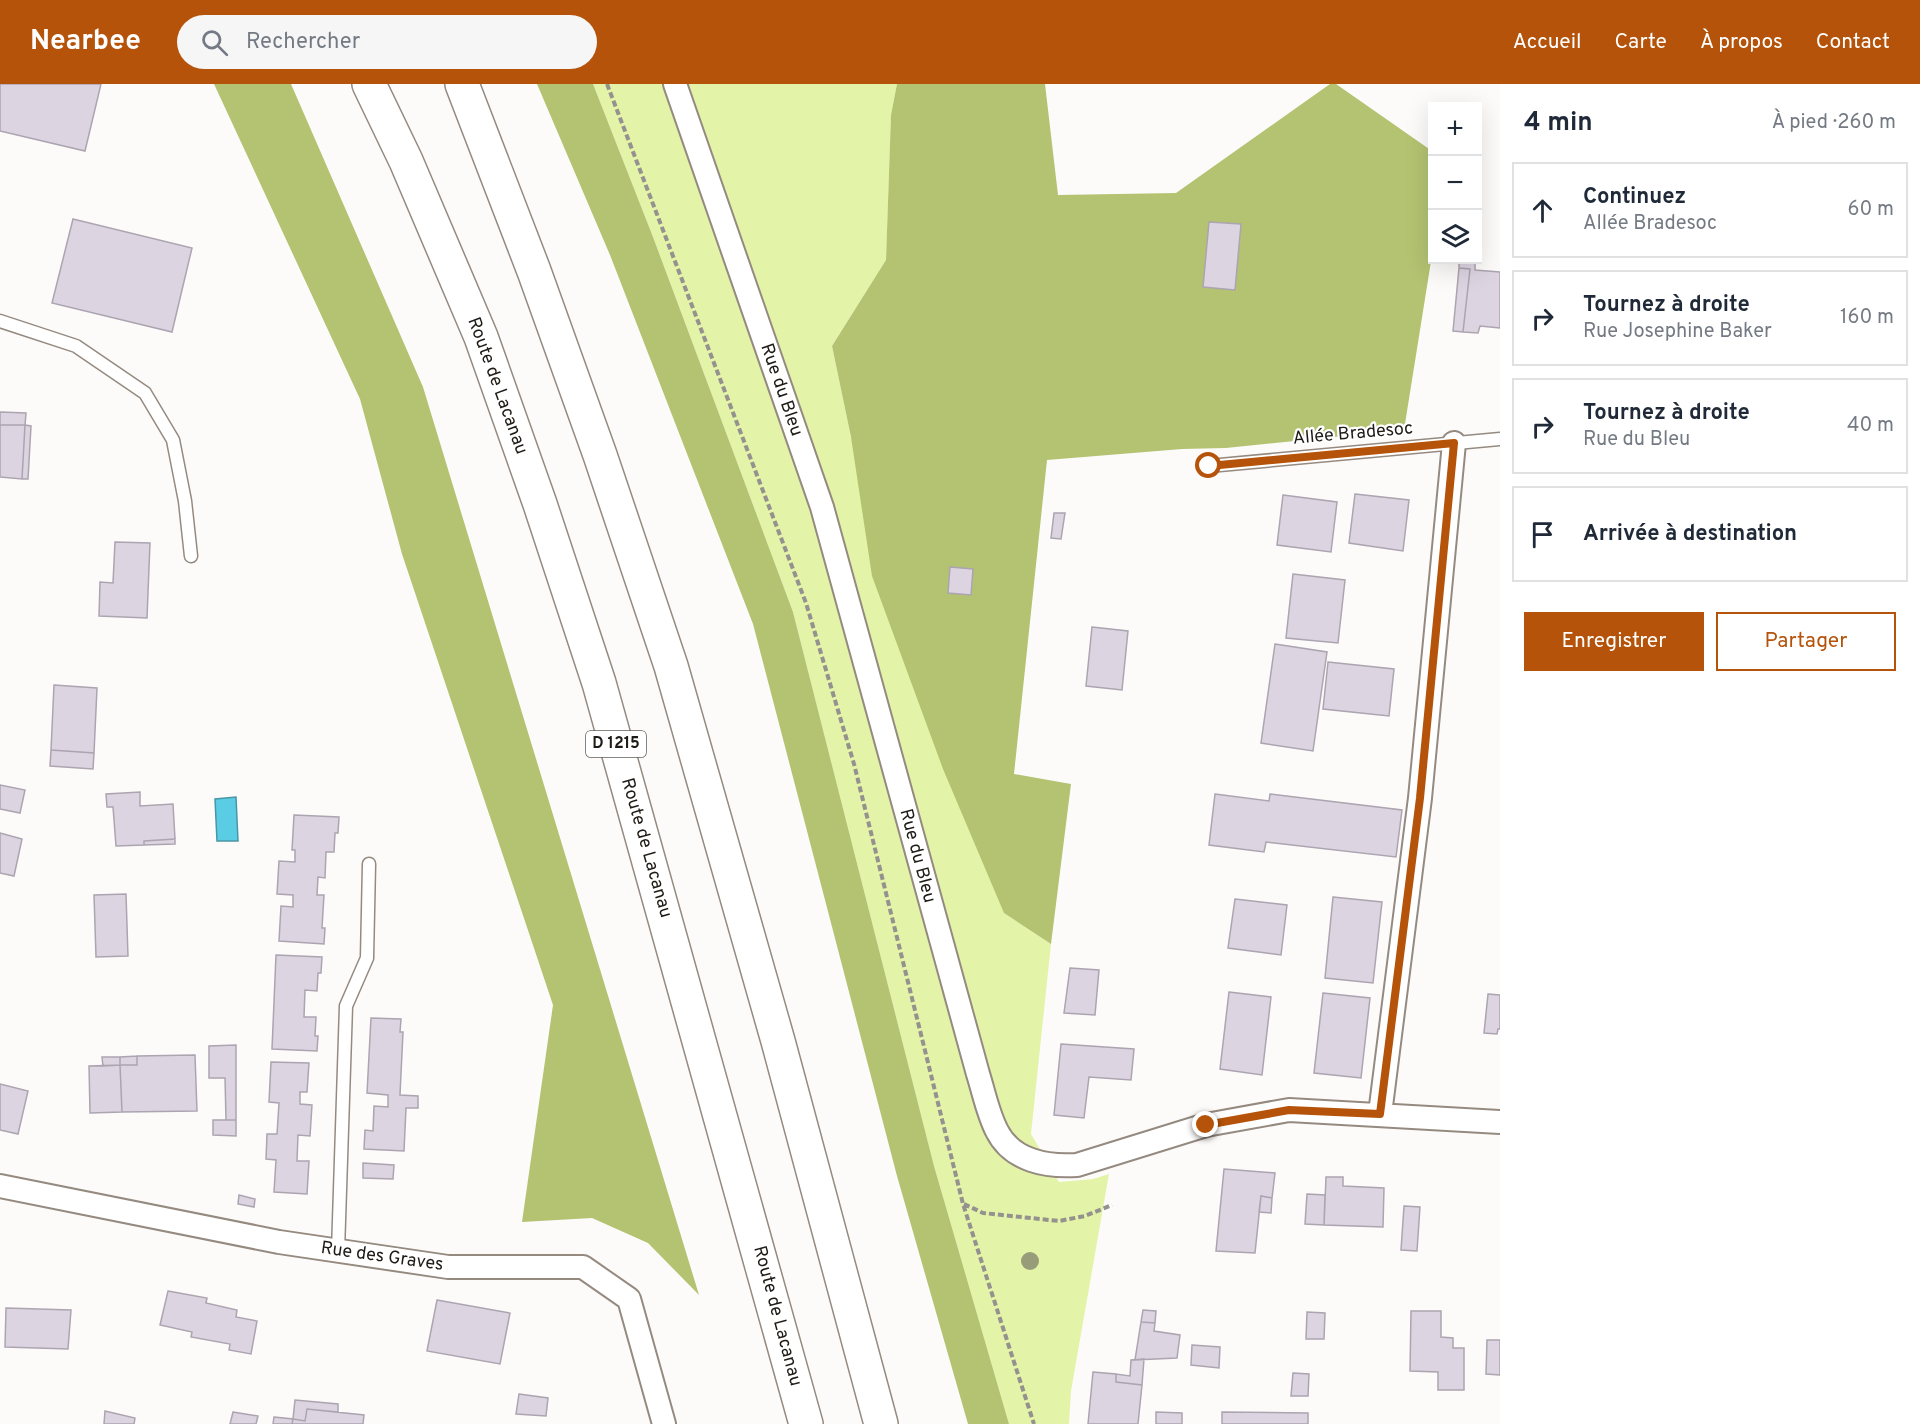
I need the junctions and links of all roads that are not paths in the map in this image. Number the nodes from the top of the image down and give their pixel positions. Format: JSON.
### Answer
{"nodes":[{"id":1,"x":369,"y":84,"type":"edge"},
{"id":2,"x":462,"y":84,"type":"edge"},
{"id":3,"x":675,"y":84,"type":"edge"},
{"id":4,"x":0,"y":321,"type":"edge"},
{"id":5,"x":1500,"y":439,"type":"edge"},
{"id":6,"x":1454,"y":443,"type":"junction"},
{"id":7,"x":1209,"y":466,"type":"dead end"},
{"id":8,"x":191,"y":556,"type":"dead end"},
{"id":9,"x":369,"y":864,"type":"dead end"},
{"id":10,"x":1380,"y":1114,"type":"junction"},
{"id":11,"x":1500,"y":1122,"type":"edge"},
{"id":12,"x":0,"y":1186,"type":"edge"},
{"id":13,"x":338,"y":1251,"type":"junction"},
{"id":14,"x":664,"y":1424,"type":"edge"},
{"id":15,"x":806,"y":1424,"type":"edge"},
{"id":16,"x":880,"y":1424,"type":"edge"}],
"edges":[{"from":1,"to":15,"type":"main road","name":"Route de Lacanau","number":"D 1215"},
{"from":2,"to":16,"type":"main road"},
{"from":3,"to":10,"type":"street","name":"Rue du Bleu"},
{"from":4,"to":8,"type":"lane"},
{"from":5,"to":6,"type":"lane","name":"Allée Bradesoc"},
{"from":6,"to":7,"type":"lane","name":"Allée Bradesoc"},
{"from":6,"to":10,"type":"street"},
{"from":9,"to":13,"type":"lane"},
{"from":10,"to":11,"type":"street","name":"Rue du Bleu"},
{"from":12,"to":13,"type":"street","name":"Rue des Graves"},
{"from":13,"to":14,"type":"street","name":"Rue des Graves"}]}
